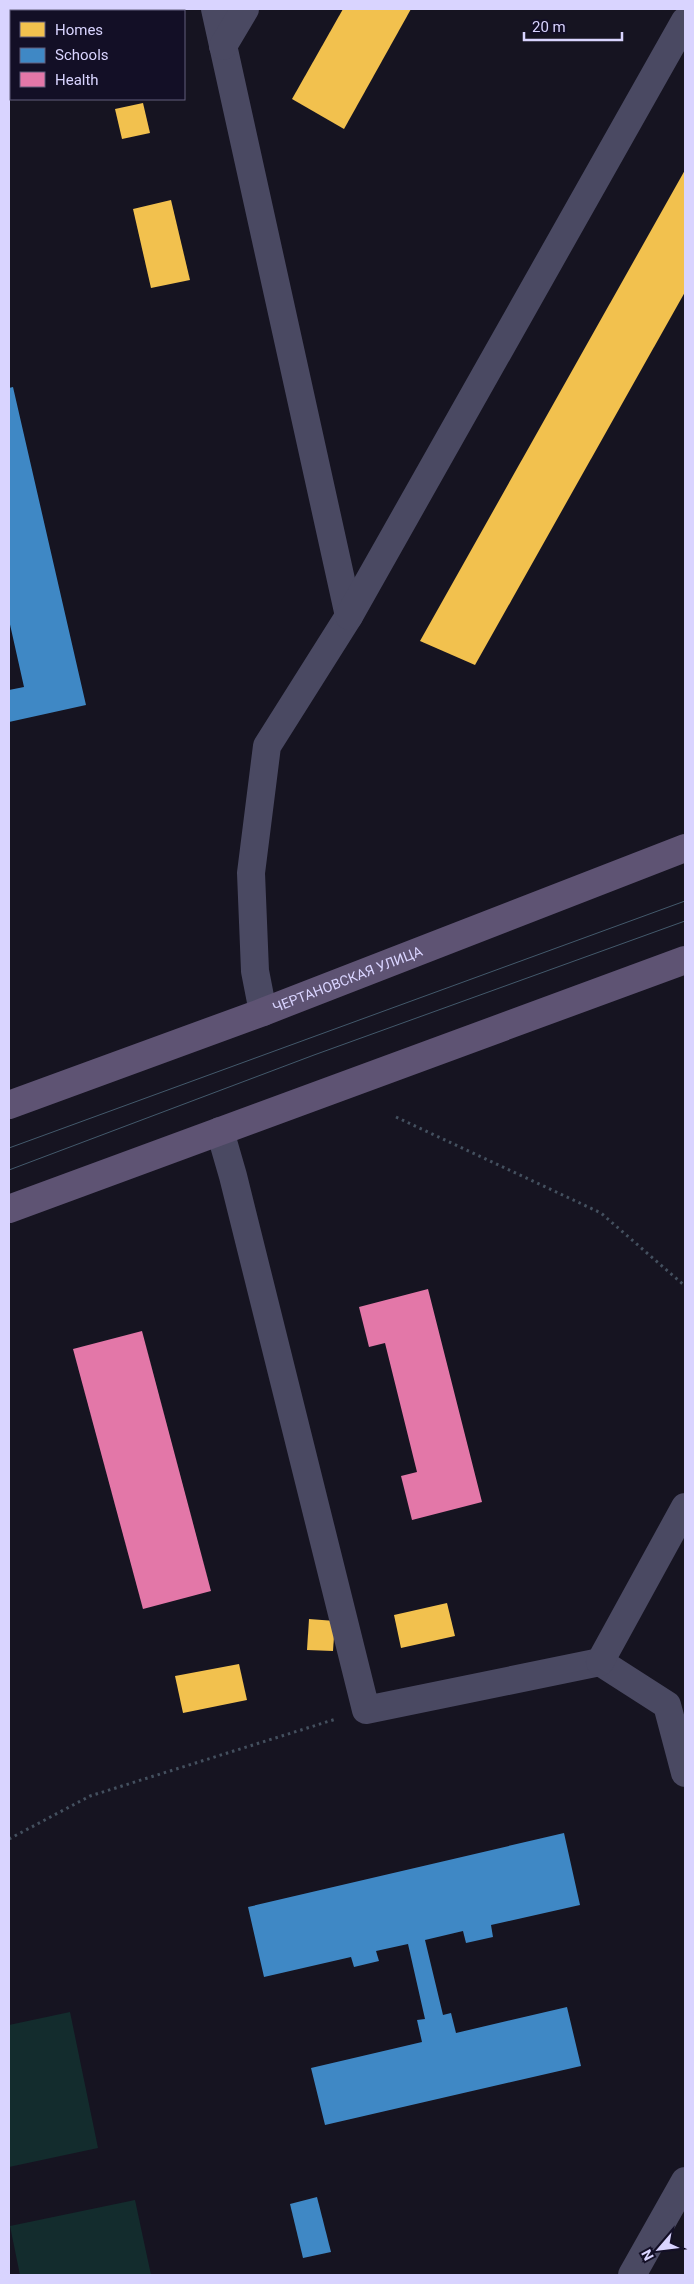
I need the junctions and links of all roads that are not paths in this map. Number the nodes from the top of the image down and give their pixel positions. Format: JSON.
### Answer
{"nodes":[{"id":1,"x":215,"y":9,"type":"edge"},
{"id":2,"x":245,"y":9,"type":"edge"},
{"id":3,"x":685,"y":21,"type":"edge"},
{"id":4,"x":223,"y":46,"type":"junction"},
{"id":5,"x":349,"y":616,"type":"junction"},
{"id":6,"x":685,"y":848,"type":"edge"},
{"id":7,"x":685,"y":960,"type":"edge"},
{"id":8,"x":263,"y":1012,"type":"junction"},
{"id":9,"x":9,"y":1105,"type":"edge"},
{"id":10,"x":220,"y":1131,"type":"junction"},
{"id":11,"x":9,"y":1209,"type":"edge"},
{"id":12,"x":685,"y":1507,"type":"edge"},
{"id":13,"x":600,"y":1662,"type":"junction"},
{"id":14,"x":685,"y":1773,"type":"edge"},
{"id":15,"x":685,"y":2181,"type":"edge"},
{"id":16,"x":632,"y":2275,"type":"edge"}],
"edges":[{"from":1,"to":4,"type":"lane"},
{"from":2,"to":4,"type":"lane"},
{"from":3,"to":5,"type":"lane"},
{"from":4,"to":5,"type":"lane"},
{"from":5,"to":8,"type":"lane"},
{"from":6,"to":8,"type":"main road","name":"ЧЕРТАНОВСКАЯ УЛИЦА"},
{"from":7,"to":10,"type":"main road"},
{"from":8,"to":9,"type":"main road","name":"ЧЕРТАНОВСКАЯ УЛИЦА"},
{"from":10,"to":11,"type":"main road"},
{"from":10,"to":13,"type":"lane"},
{"from":12,"to":13,"type":"lane"},
{"from":13,"to":14,"type":"lane"},
{"from":15,"to":16,"type":"lane"}]}
